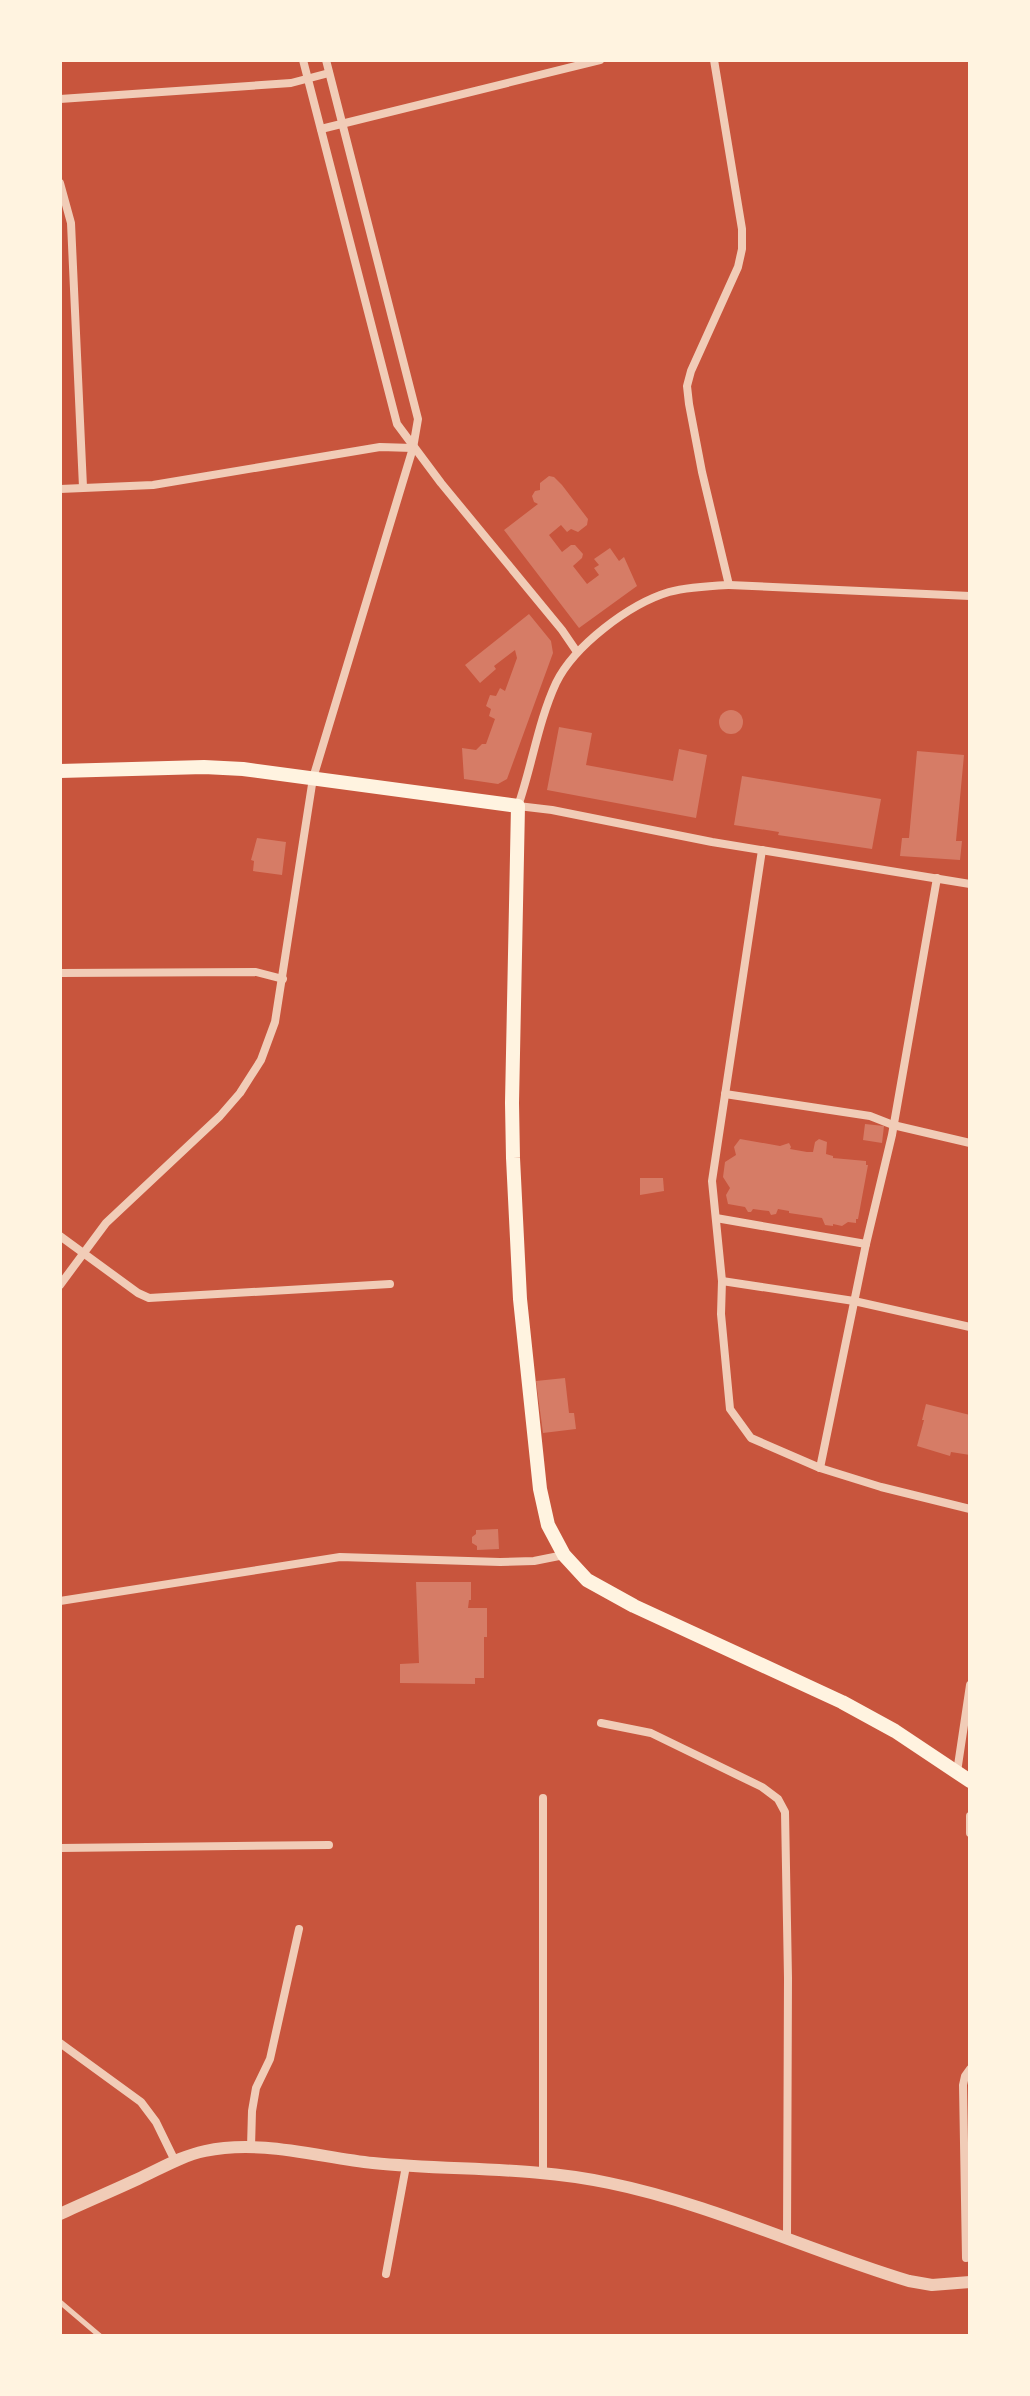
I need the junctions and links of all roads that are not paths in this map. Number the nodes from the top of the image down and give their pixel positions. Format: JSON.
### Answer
{"nodes":[{"id":1,"x":303,"y":60,"type":"edge"},
{"id":2,"x":326,"y":60,"type":"edge"},
{"id":3,"x":600,"y":60,"type":"edge"},
{"id":4,"x":714,"y":60,"type":"edge"},
{"id":5,"x":329,"y":73,"type":"junction"},
{"id":6,"x":308,"y":78,"type":"junction"},
{"id":7,"x":60,"y":99,"type":"edge"},
{"id":8,"x":342,"y":124,"type":"junction"},
{"id":9,"x":321,"y":129,"type":"junction"},
{"id":10,"x":60,"y":183,"type":"edge"},
{"id":11,"x":413,"y":448,"type":"junction"},
{"id":12,"x":83,"y":487,"type":"junction"},
{"id":13,"x":60,"y":489,"type":"edge"},
{"id":14,"x":729,"y":585,"type":"junction"},
{"id":15,"x":970,"y":596,"type":"edge"},
{"id":16,"x":577,"y":652,"type":"junction"},
{"id":17,"x":60,"y":771,"type":"edge"},
{"id":18,"x":313,"y":778,"type":"junction"},
{"id":19,"x":518,"y":806,"type":"junction"},
{"id":20,"x":762,"y":850,"type":"junction"},
{"id":21,"x":937,"y":878,"type":"junction"},
{"id":22,"x":970,"y":884,"type":"edge"},
{"id":23,"x":60,"y":973,"type":"edge"},
{"id":24,"x":283,"y":979,"type":"junction"},
{"id":25,"x":725,"y":1094,"type":"junction"},
{"id":26,"x":893,"y":1125,"type":"junction"},
{"id":27,"x":970,"y":1143,"type":"edge"},
{"id":28,"x":716,"y":1218,"type":"junction"},
{"id":29,"x":60,"y":1236,"type":"edge"},
{"id":30,"x":866,"y":1244,"type":"junction"},
{"id":31,"x":83,"y":1251,"type":"junction"},
{"id":32,"x":722,"y":1281,"type":"junction"},
{"id":33,"x":390,"y":1284,"type":"dead end"},
{"id":34,"x":60,"y":1285,"type":"edge"},
{"id":35,"x":854,"y":1301,"type":"junction"},
{"id":36,"x":970,"y":1327,"type":"edge"},
{"id":37,"x":820,"y":1468,"type":"junction"},
{"id":38,"x":970,"y":1509,"type":"edge"},
{"id":39,"x":564,"y":1555,"type":"junction"},
{"id":40,"x":60,"y":1601,"type":"edge"},
{"id":41,"x":970,"y":1685,"type":"edge"},
{"id":42,"x":601,"y":1723,"type":"dead end"},
{"id":43,"x":957,"y":1772,"type":"junction"},
{"id":44,"x":970,"y":1781,"type":"edge"},
{"id":45,"x":543,"y":1798,"type":"dead end"},
{"id":46,"x":970,"y":1816,"type":"edge"},
{"id":47,"x":970,"y":1833,"type":"edge"},
{"id":48,"x":329,"y":1845,"type":"dead end"},
{"id":49,"x":60,"y":1848,"type":"edge"},
{"id":50,"x":299,"y":1929,"type":"dead end"},
{"id":51,"x":60,"y":2043,"type":"edge"},
{"id":52,"x":970,"y":2069,"type":"edge"},
{"id":53,"x":251,"y":2147,"type":"junction"},
{"id":54,"x":175,"y":2161,"type":"junction"},
{"id":55,"x":406,"y":2166,"type":"junction"},
{"id":56,"x":543,"y":2173,"type":"junction"},
{"id":57,"x":60,"y":2214,"type":"edge"},
{"id":58,"x":787,"y":2238,"type":"junction"},
{"id":59,"x":966,"y":2258,"type":"dead end"},
{"id":60,"x":386,"y":2274,"type":"dead end"},
{"id":61,"x":970,"y":2282,"type":"edge"},
{"id":62,"x":60,"y":2302,"type":"edge"},
{"id":63,"x":100,"y":2336,"type":"edge"}],
"edges":[{"from":1,"to":6,"type":"street"},
{"from":2,"to":5,"type":"street"},
{"from":3,"to":8,"type":"street"},
{"from":4,"to":14,"type":"street"},
{"from":5,"to":6,"type":"street"},
{"from":5,"to":8,"type":"street"},
{"from":6,"to":7,"type":"street"},
{"from":6,"to":9,"type":"street"},
{"from":8,"to":9,"type":"street"},
{"from":8,"to":11,"type":"street"},
{"from":9,"to":11,"type":"street"},
{"from":10,"to":12,"type":"street"},
{"from":11,"to":12,"type":"street"},
{"from":11,"to":16,"type":"street"},
{"from":11,"to":18,"type":"street"},
{"from":12,"to":13,"type":"street"},
{"from":14,"to":15,"type":"street"},
{"from":14,"to":16,"type":"street"},
{"from":16,"to":19,"type":"street"},
{"from":17,"to":18,"type":"main road"},
{"from":18,"to":19,"type":"main road"},
{"from":18,"to":24,"type":"street"},
{"from":19,"to":20,"type":"street"},
{"from":19,"to":39,"type":"main road"},
{"from":20,"to":21,"type":"street"},
{"from":20,"to":25,"type":"street"},
{"from":21,"to":22,"type":"street"},
{"from":21,"to":26,"type":"street"},
{"from":23,"to":24,"type":"street"},
{"from":24,"to":31,"type":"street"},
{"from":25,"to":26,"type":"street"},
{"from":25,"to":28,"type":"street"},
{"from":26,"to":27,"type":"street"},
{"from":26,"to":30,"type":"street"},
{"from":28,"to":30,"type":"street"},
{"from":28,"to":32,"type":"street"},
{"from":29,"to":31,"type":"street"},
{"from":30,"to":35,"type":"street"},
{"from":31,"to":33,"type":"street"},
{"from":31,"to":34,"type":"street"},
{"from":32,"to":35,"type":"street"},
{"from":32,"to":37,"type":"street"},
{"from":35,"to":36,"type":"street"},
{"from":35,"to":37,"type":"street"},
{"from":37,"to":38,"type":"street"},
{"from":39,"to":40,"type":"street"},
{"from":39,"to":43,"type":"main road"},
{"from":41,"to":43,"type":"street"},
{"from":42,"to":58,"type":"street"},
{"from":43,"to":44,"type":"main road"},
{"from":45,"to":56,"type":"street"},
{"from":46,"to":47,"type":"street"},
{"from":48,"to":49,"type":"street"},
{"from":50,"to":53,"type":"street"},
{"from":51,"to":54,"type":"street"},
{"from":52,"to":59,"type":"street"},
{"from":53,"to":54,"type":"street"},
{"from":53,"to":55,"type":"street"},
{"from":54,"to":57,"type":"street"},
{"from":55,"to":56,"type":"street"},
{"from":55,"to":60,"type":"street"},
{"from":56,"to":58,"type":"street"},
{"from":58,"to":61,"type":"street"},
{"from":62,"to":63,"type":"lane"}]}
